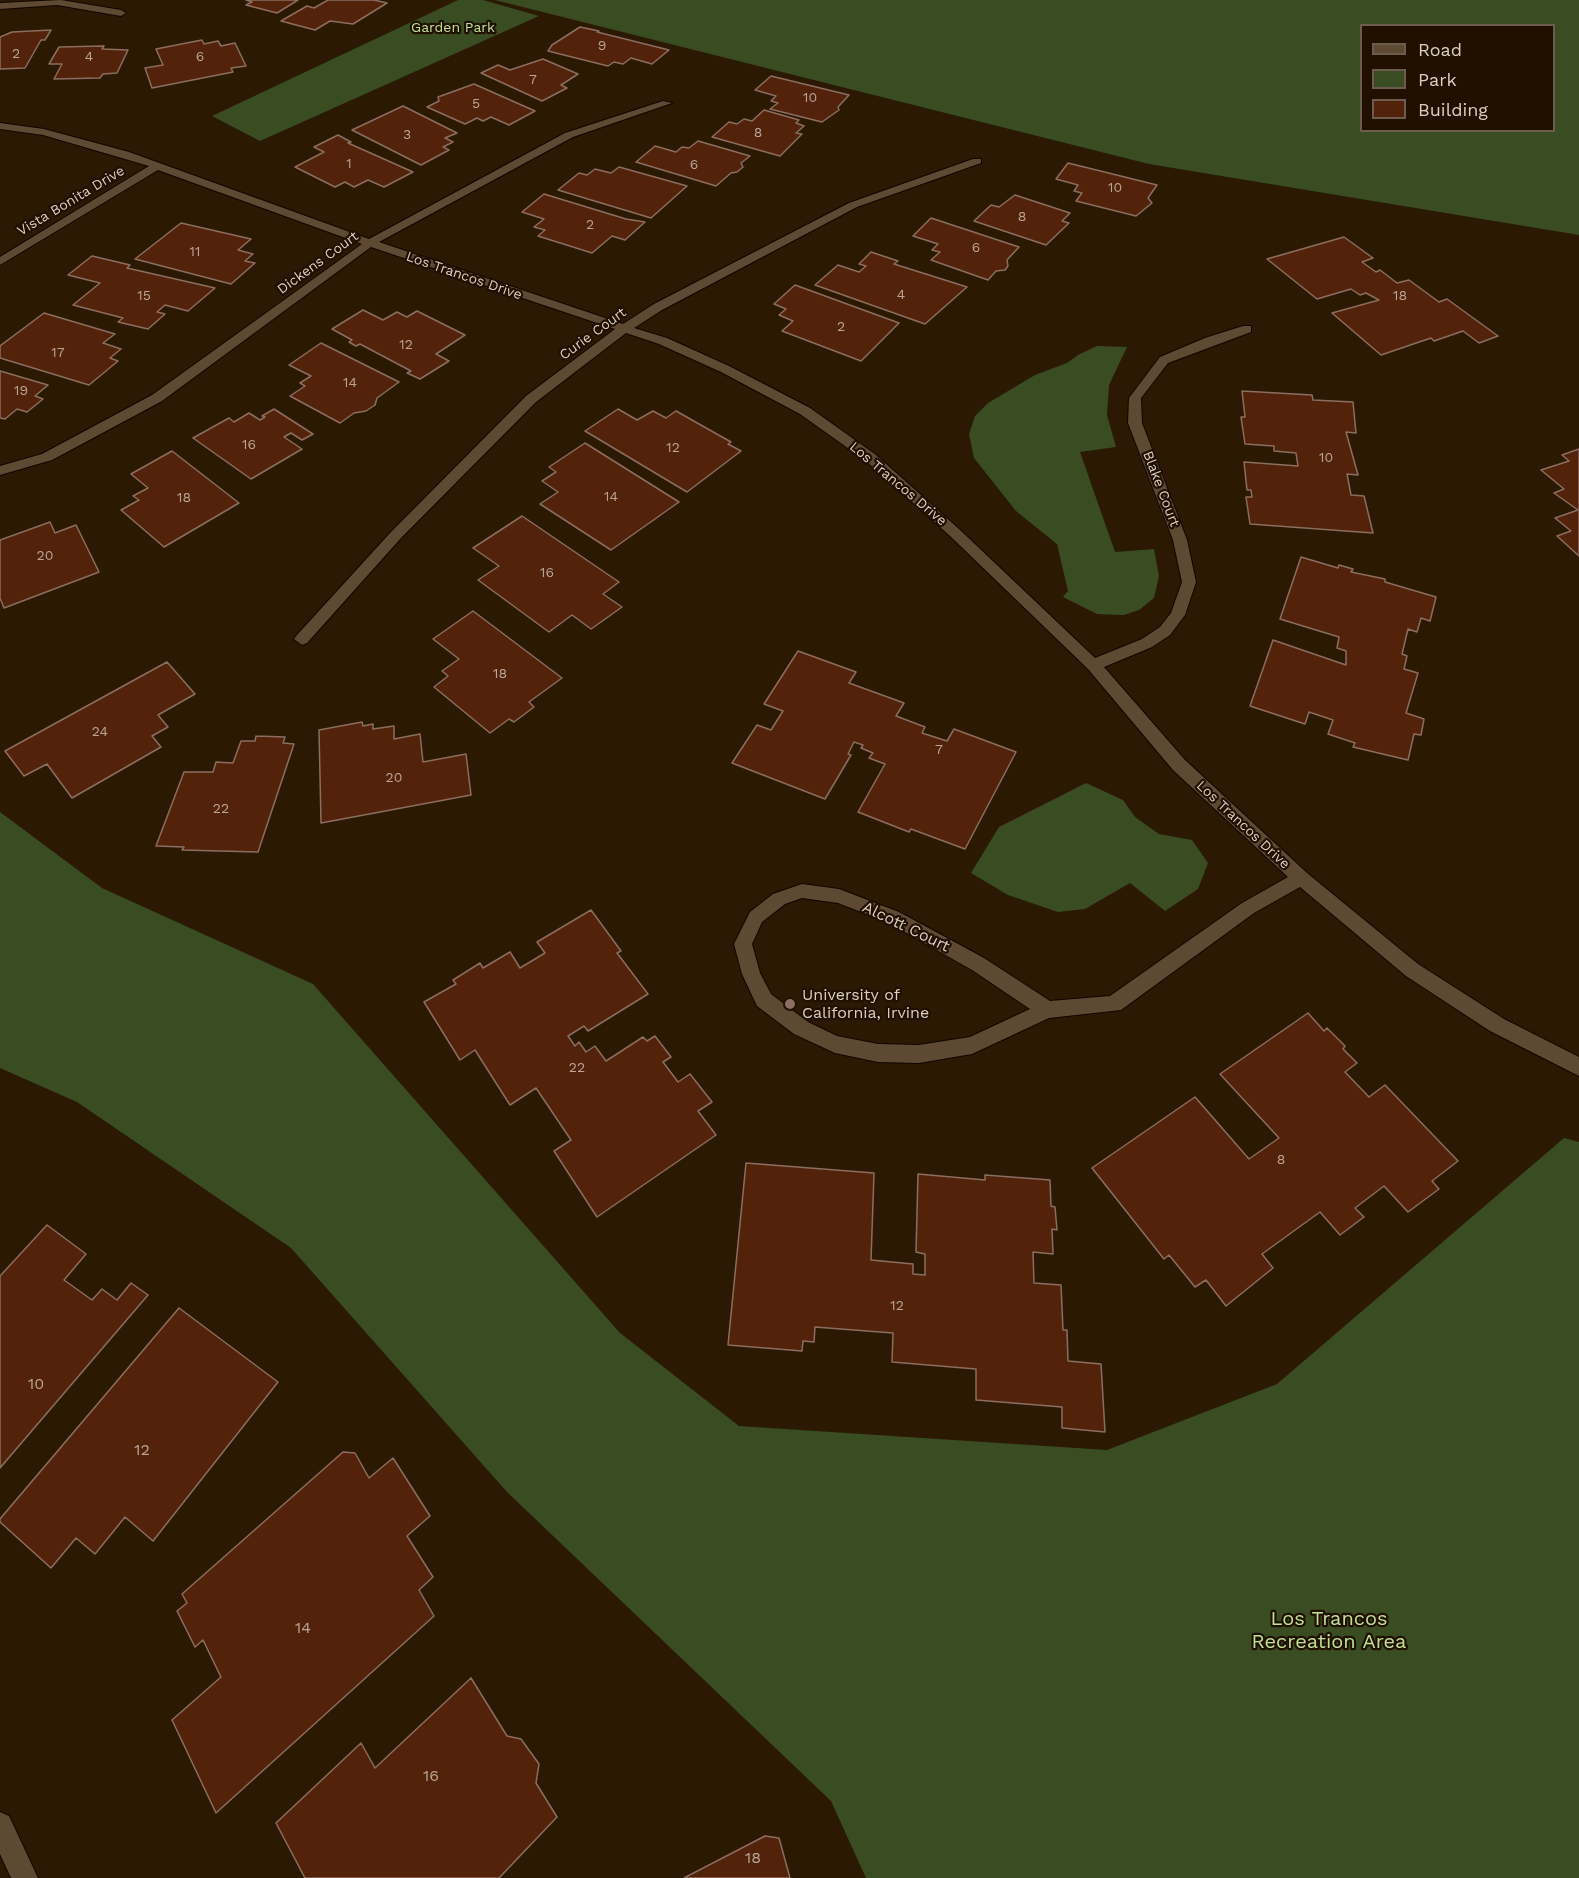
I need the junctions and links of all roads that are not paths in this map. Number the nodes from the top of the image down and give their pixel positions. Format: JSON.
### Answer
{"nodes":[{"id":1,"x":0,"y":6,"type":"edge"},
{"id":2,"x":121,"y":13,"type":"dead end"},
{"id":3,"x":667,"y":103,"type":"dead end"},
{"id":4,"x":0,"y":126,"type":"edge"},
{"id":5,"x":976,"y":161,"type":"dead end"},
{"id":6,"x":157,"y":166,"type":"junction"},
{"id":7,"x":370,"y":243,"type":"junction"},
{"id":8,"x":0,"y":262,"type":"edge"},
{"id":9,"x":1247,"y":329,"type":"dead end"},
{"id":10,"x":623,"y":330,"type":"junction"},
{"id":11,"x":0,"y":471,"type":"edge"},
{"id":12,"x":302,"y":639,"type":"dead end"},
{"id":13,"x":1093,"y":665,"type":"junction"},
{"id":14,"x":1301,"y":878,"type":"junction"},
{"id":15,"x":1047,"y":1010,"type":"junction"},
{"id":16,"x":1579,"y":1067,"type":"edge"},
{"id":17,"x":0,"y":1825,"type":"edge"},
{"id":18,"x":25,"y":1878,"type":"edge"}],
"edges":[{"from":1,"to":2,"type":"street"},
{"from":3,"to":7,"type":"street","name":"Dickens Court"},
{"from":4,"to":6,"type":"street","name":"Los Trancos Drive"},
{"from":5,"to":10,"type":"street","name":"Curie Court"},
{"from":6,"to":7,"type":"street","name":"Los Trancos Drive"},
{"from":6,"to":8,"type":"street","name":"Vista Bonita Drive"},
{"from":7,"to":10,"type":"street","name":"Los Trancos Drive"},
{"from":7,"to":11,"type":"street","name":"Dickens Court"},
{"from":9,"to":13,"type":"street","name":"Blake Court"},
{"from":10,"to":12,"type":"street","name":"Curie Court"},
{"from":10,"to":13,"type":"street","name":"Los Trancos Drive"},
{"from":13,"to":14,"type":"street","name":"Los Trancos Drive"},
{"from":14,"to":15,"type":"street","name":"Alcott Court"},
{"from":14,"to":16,"type":"street","name":"Los Trancos Drive"},
{"from":15,"to":15,"type":"street","name":"Alcott Court"},
{"from":17,"to":18,"type":"street"}]}
